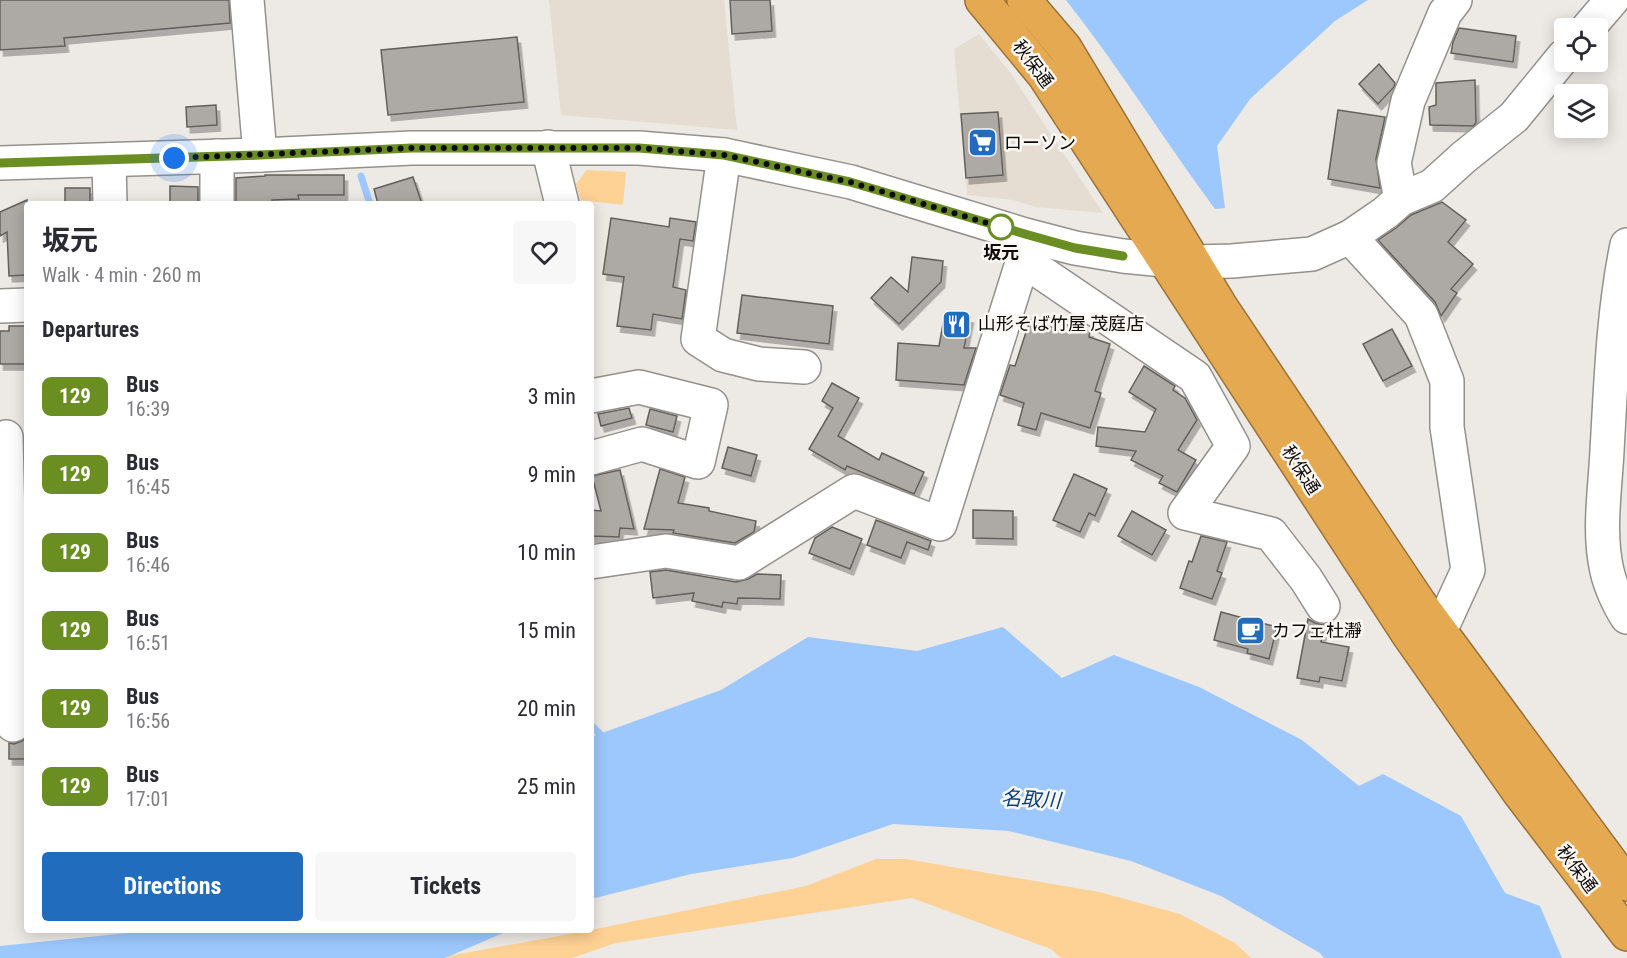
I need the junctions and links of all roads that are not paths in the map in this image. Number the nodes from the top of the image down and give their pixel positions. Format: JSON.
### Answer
{"nodes":[{"id":1,"x":247,"y":0,"type":"edge"},
{"id":2,"x":982,"y":0,"type":"edge"},
{"id":3,"x":1024,"y":0,"type":"edge"},
{"id":4,"x":1455,"y":0,"type":"edge"},
{"id":5,"x":1612,"y":0,"type":"edge"},
{"id":6,"x":1597,"y":18,"type":"edge"},
{"id":7,"x":1554,"y":68,"type":"edge"},
{"id":8,"x":548,"y":147,"type":"junction"},
{"id":9,"x":260,"y":155,"type":"junction"},
{"id":10,"x":724,"y":155,"type":"junction"},
{"id":11,"x":217,"y":156,"type":"junction"},
{"id":12,"x":108,"y":160,"type":"junction"},
{"id":13,"x":0,"y":163,"type":"edge"},
{"id":14,"x":1401,"y":199,"type":"junction"},
{"id":15,"x":110,"y":201,"type":"edge"},
{"id":16,"x":218,"y":201,"type":"edge"},
{"id":17,"x":561,"y":201,"type":"edge"},
{"id":18,"x":1350,"y":237,"type":"junction"},
{"id":19,"x":1627,"y":246,"type":"edge"},
{"id":20,"x":1024,"y":247,"type":"junction"},
{"id":21,"x":1179,"y":261,"type":"junction"},
{"id":22,"x":24,"y":305,"type":"edge"},
{"id":23,"x":0,"y":306,"type":"edge"},
{"id":24,"x":804,"y":367,"type":"dead end"},
{"id":25,"x":594,"y":395,"type":"edge"},
{"id":26,"x":11,"y":437,"type":"edge"},
{"id":27,"x":594,"y":457,"type":"edge"},
{"id":28,"x":594,"y":562,"type":"edge"},
{"id":29,"x":1323,"y":606,"type":"dead end"},
{"id":30,"x":1627,"y":617,"type":"edge"},
{"id":31,"x":1440,"y":631,"type":"junction"},
{"id":32,"x":14,"y":725,"type":"edge"},
{"id":33,"x":1627,"y":884,"type":"edge"},
{"id":34,"x":1627,"y":934,"type":"edge"}],
"edges":[{"from":1,"to":9,"type":"street"},
{"from":2,"to":21,"type":"highway","name":"秋保通"},
{"from":3,"to":21,"type":"highway","name":"秋保通"},
{"from":4,"to":14,"type":"street"},
{"from":5,"to":6,"type":"street"},
{"from":7,"to":14,"type":"street"},
{"from":8,"to":9,"type":"street"},
{"from":8,"to":10,"type":"street"},
{"from":8,"to":17,"type":"street"},
{"from":9,"to":11,"type":"street"},
{"from":10,"to":20,"type":"street"},
{"from":10,"to":24,"type":"street"},
{"from":11,"to":12,"type":"street"},
{"from":11,"to":16,"type":"street"},
{"from":12,"to":13,"type":"street"},
{"from":12,"to":15,"type":"street"},
{"from":14,"to":18,"type":"street"},
{"from":18,"to":21,"type":"street"},
{"from":18,"to":31,"type":"street"},
{"from":19,"to":30,"type":"street"},
{"from":20,"to":21,"type":"street"},
{"from":20,"to":28,"type":"street"},
{"from":20,"to":29,"type":"street"},
{"from":21,"to":31,"type":"highway","name":"秋保通"},
{"from":21,"to":34,"type":"highway","name":"秋保通"},
{"from":22,"to":23,"type":"street"},
{"from":25,"to":27,"type":"street"},
{"from":26,"to":32,"type":"street"},
{"from":31,"to":33,"type":"highway","name":"秋保通"}]}
